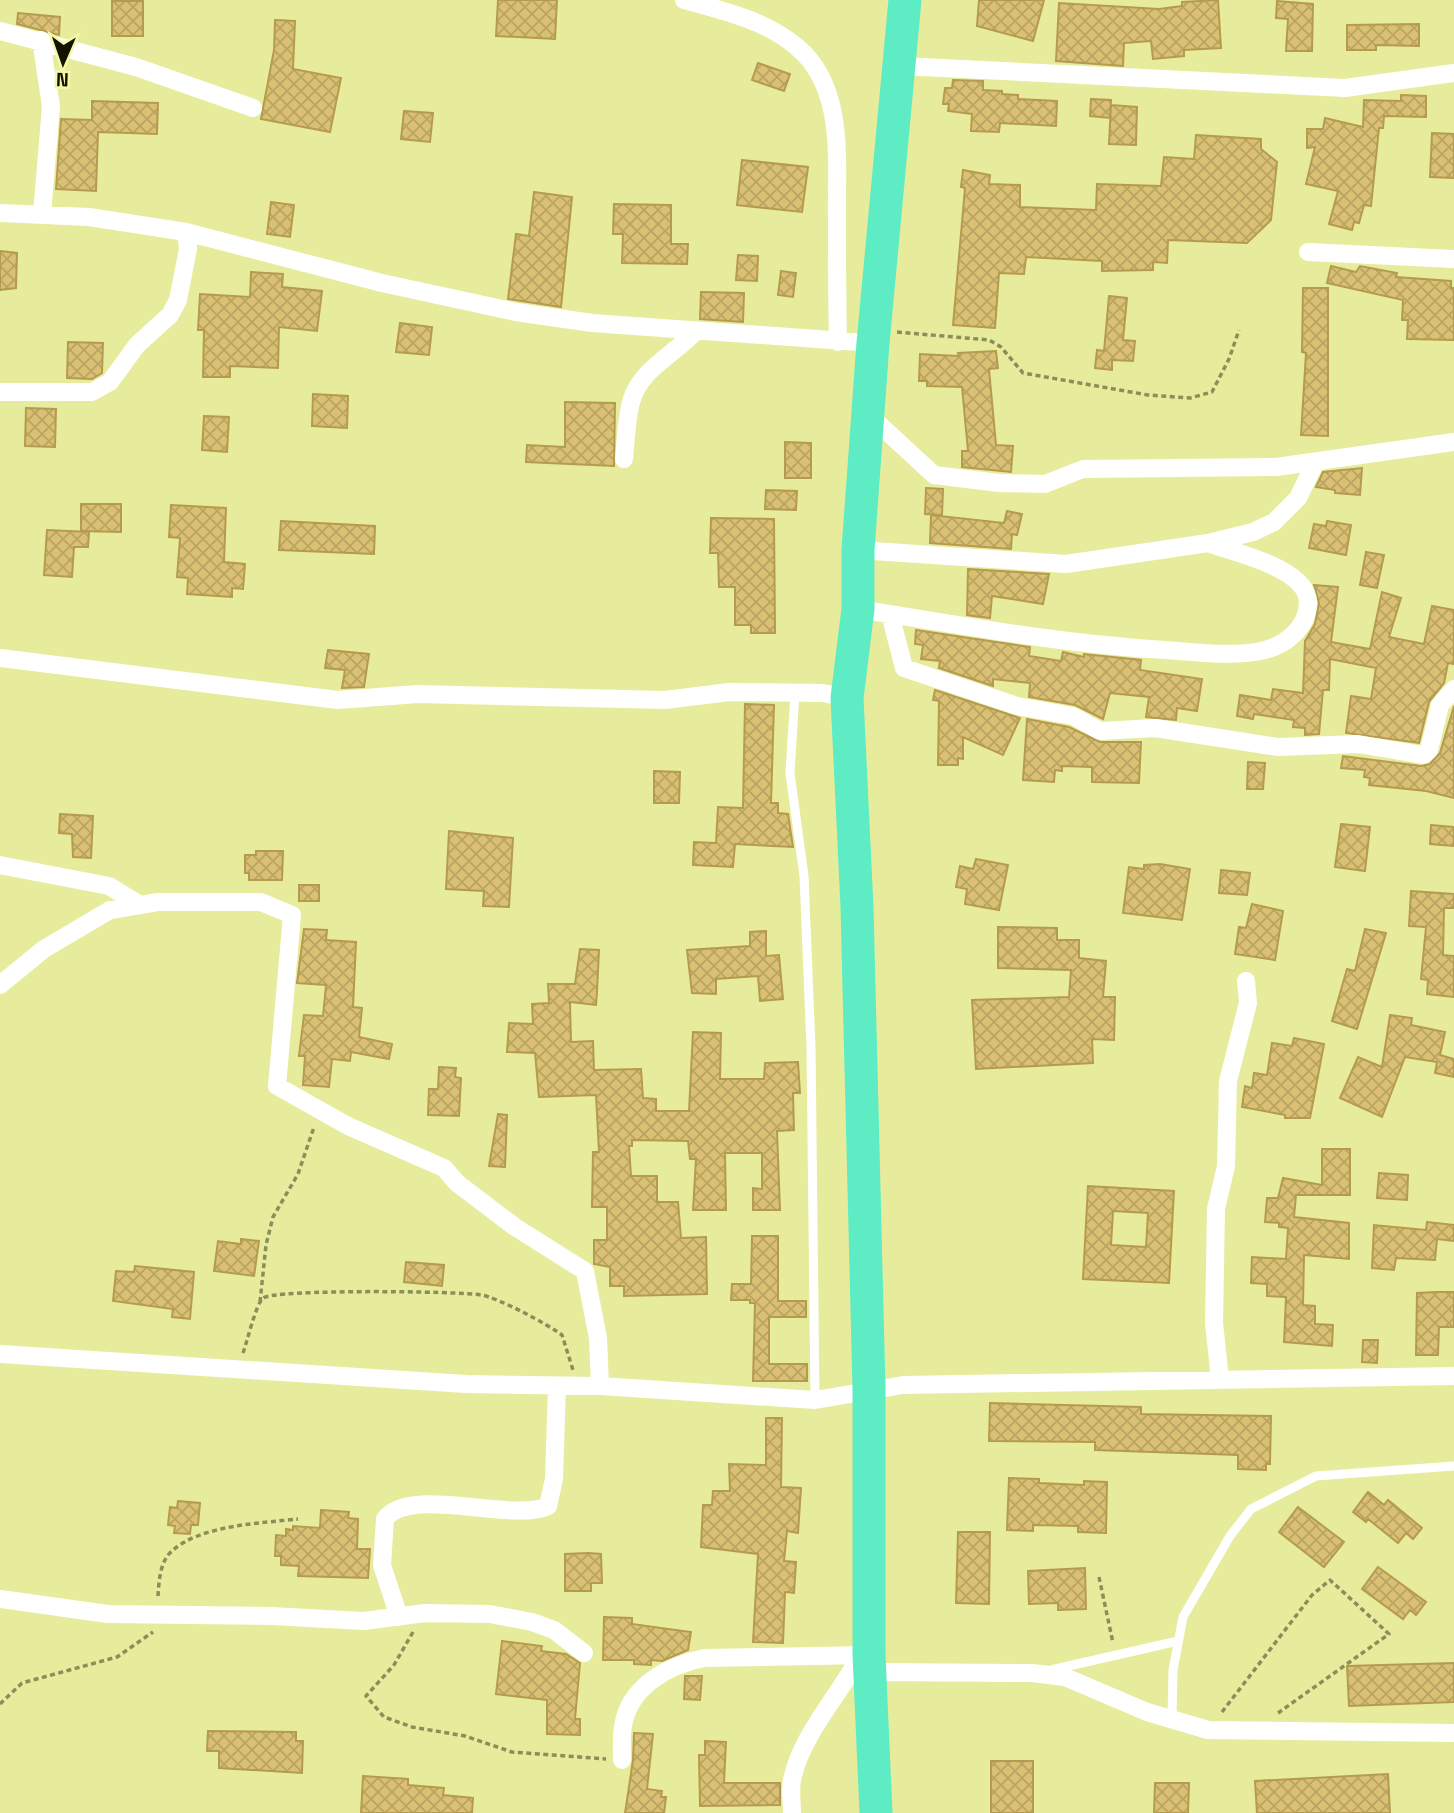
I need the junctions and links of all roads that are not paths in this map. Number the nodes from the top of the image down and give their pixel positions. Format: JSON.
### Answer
{"nodes":[{"id":1,"x":684,"y":0,"type":"edge"},
{"id":2,"x":905,"y":0,"type":"edge"},
{"id":3,"x":0,"y":30,"type":"edge"},
{"id":4,"x":41,"y":40,"type":"junction"},
{"id":5,"x":901,"y":66,"type":"junction"},
{"id":6,"x":1454,"y":73,"type":"edge"},
{"id":7,"x":253,"y":108,"type":"dead end"},
{"id":8,"x":0,"y":213,"type":"edge"},
{"id":9,"x":42,"y":214,"type":"junction"},
{"id":10,"x":186,"y":232,"type":"junction"},
{"id":11,"x":1308,"y":252,"type":"dead end"},
{"id":12,"x":1454,"y":259,"type":"edge"},
{"id":13,"x":696,"y":331,"type":"junction"},
{"id":14,"x":874,"y":337,"type":"junction"},
{"id":15,"x":838,"y":342,"type":"junction"},
{"id":16,"x":0,"y":392,"type":"edge"},
{"id":17,"x":868,"y":414,"type":"junction"},
{"id":18,"x":1454,"y":443,"type":"edge"},
{"id":19,"x":625,"y":459,"type":"dead end"},
{"id":20,"x":1315,"y":463,"type":"junction"},
{"id":21,"x":1208,"y":544,"type":"junction"},
{"id":22,"x":858,"y":550,"type":"junction"},
{"id":23,"x":874,"y":612,"type":"junction"},
{"id":24,"x":0,"y":658,"type":"edge"},
{"id":25,"x":1454,"y":689,"type":"edge"},
{"id":26,"x":795,"y":693,"type":"junction"},
{"id":27,"x":847,"y":698,"type":"junction"},
{"id":28,"x":0,"y":865,"type":"edge"},
{"id":29,"x":140,"y":905,"type":"junction"},
{"id":30,"x":1246,"y":981,"type":"dead end"},
{"id":31,"x":0,"y":985,"type":"edge"},
{"id":32,"x":0,"y":1354,"type":"edge"},
{"id":33,"x":1454,"y":1376,"type":"edge"},
{"id":34,"x":1220,"y":1379,"type":"junction"},
{"id":35,"x":557,"y":1386,"type":"junction"},
{"id":36,"x":600,"y":1386,"type":"junction"},
{"id":37,"x":869,"y":1390,"type":"junction"},
{"id":38,"x":815,"y":1401,"type":"junction"},
{"id":39,"x":1454,"y":1466,"type":"edge"},
{"id":40,"x":0,"y":1600,"type":"edge"},
{"id":41,"x":399,"y":1617,"type":"junction"},
{"id":42,"x":1178,"y":1641,"type":"junction"},
{"id":43,"x":584,"y":1653,"type":"dead end"},
{"id":44,"x":867,"y":1661,"type":"junction"},
{"id":45,"x":1035,"y":1674,"type":"junction"},
{"id":46,"x":1172,"y":1721,"type":"junction"},
{"id":47,"x":1454,"y":1733,"type":"edge"},
{"id":48,"x":622,"y":1760,"type":"road end"},
{"id":49,"x":792,"y":1813,"type":"edge"},
{"id":50,"x":876,"y":1813,"type":"edge"}],
"edges":[{"from":1,"to":15,"type":"street"},
{"from":2,"to":5,"type":"highway"},
{"from":3,"to":4,"type":"street"},
{"from":4,"to":7,"type":"street"},
{"from":4,"to":9,"type":"street"},
{"from":5,"to":6,"type":"street"},
{"from":5,"to":14,"type":"highway"},
{"from":8,"to":9,"type":"street"},
{"from":9,"to":10,"type":"street"},
{"from":10,"to":13,"type":"street"},
{"from":10,"to":16,"type":"street"},
{"from":11,"to":12,"type":"street"},
{"from":13,"to":15,"type":"street"},
{"from":13,"to":19,"type":"street"},
{"from":14,"to":15,"type":"street"},
{"from":14,"to":17,"type":"highway"},
{"from":17,"to":20,"type":"street"},
{"from":17,"to":22,"type":"highway"},
{"from":18,"to":20,"type":"street"},
{"from":20,"to":21,"type":"street"},
{"from":21,"to":22,"type":"street"},
{"from":21,"to":23,"type":"street"},
{"from":22,"to":23,"type":"highway"},
{"from":23,"to":25,"type":"street"},
{"from":23,"to":27,"type":"highway"},
{"from":24,"to":26,"type":"street"},
{"from":26,"to":27,"type":"street"},
{"from":26,"to":38,"type":"lane"},
{"from":27,"to":37,"type":"highway"},
{"from":28,"to":29,"type":"street"},
{"from":29,"to":31,"type":"street"},
{"from":29,"to":36,"type":"street"},
{"from":30,"to":34,"type":"street"},
{"from":32,"to":35,"type":"street"},
{"from":33,"to":34,"type":"street"},
{"from":34,"to":37,"type":"street"},
{"from":35,"to":36,"type":"street"},
{"from":35,"to":41,"type":"street"},
{"from":36,"to":38,"type":"street"},
{"from":37,"to":38,"type":"street"},
{"from":37,"to":44,"type":"highway"},
{"from":39,"to":42,"type":"lane"},
{"from":40,"to":41,"type":"street"},
{"from":41,"to":43,"type":"street"},
{"from":42,"to":45,"type":"lane"},
{"from":42,"to":46,"type":"lane"},
{"from":44,"to":45,"type":"street"},
{"from":44,"to":48,"type":"street"},
{"from":44,"to":49,"type":"street"},
{"from":44,"to":50,"type":"highway"},
{"from":45,"to":46,"type":"street"},
{"from":46,"to":47,"type":"street"}]}
